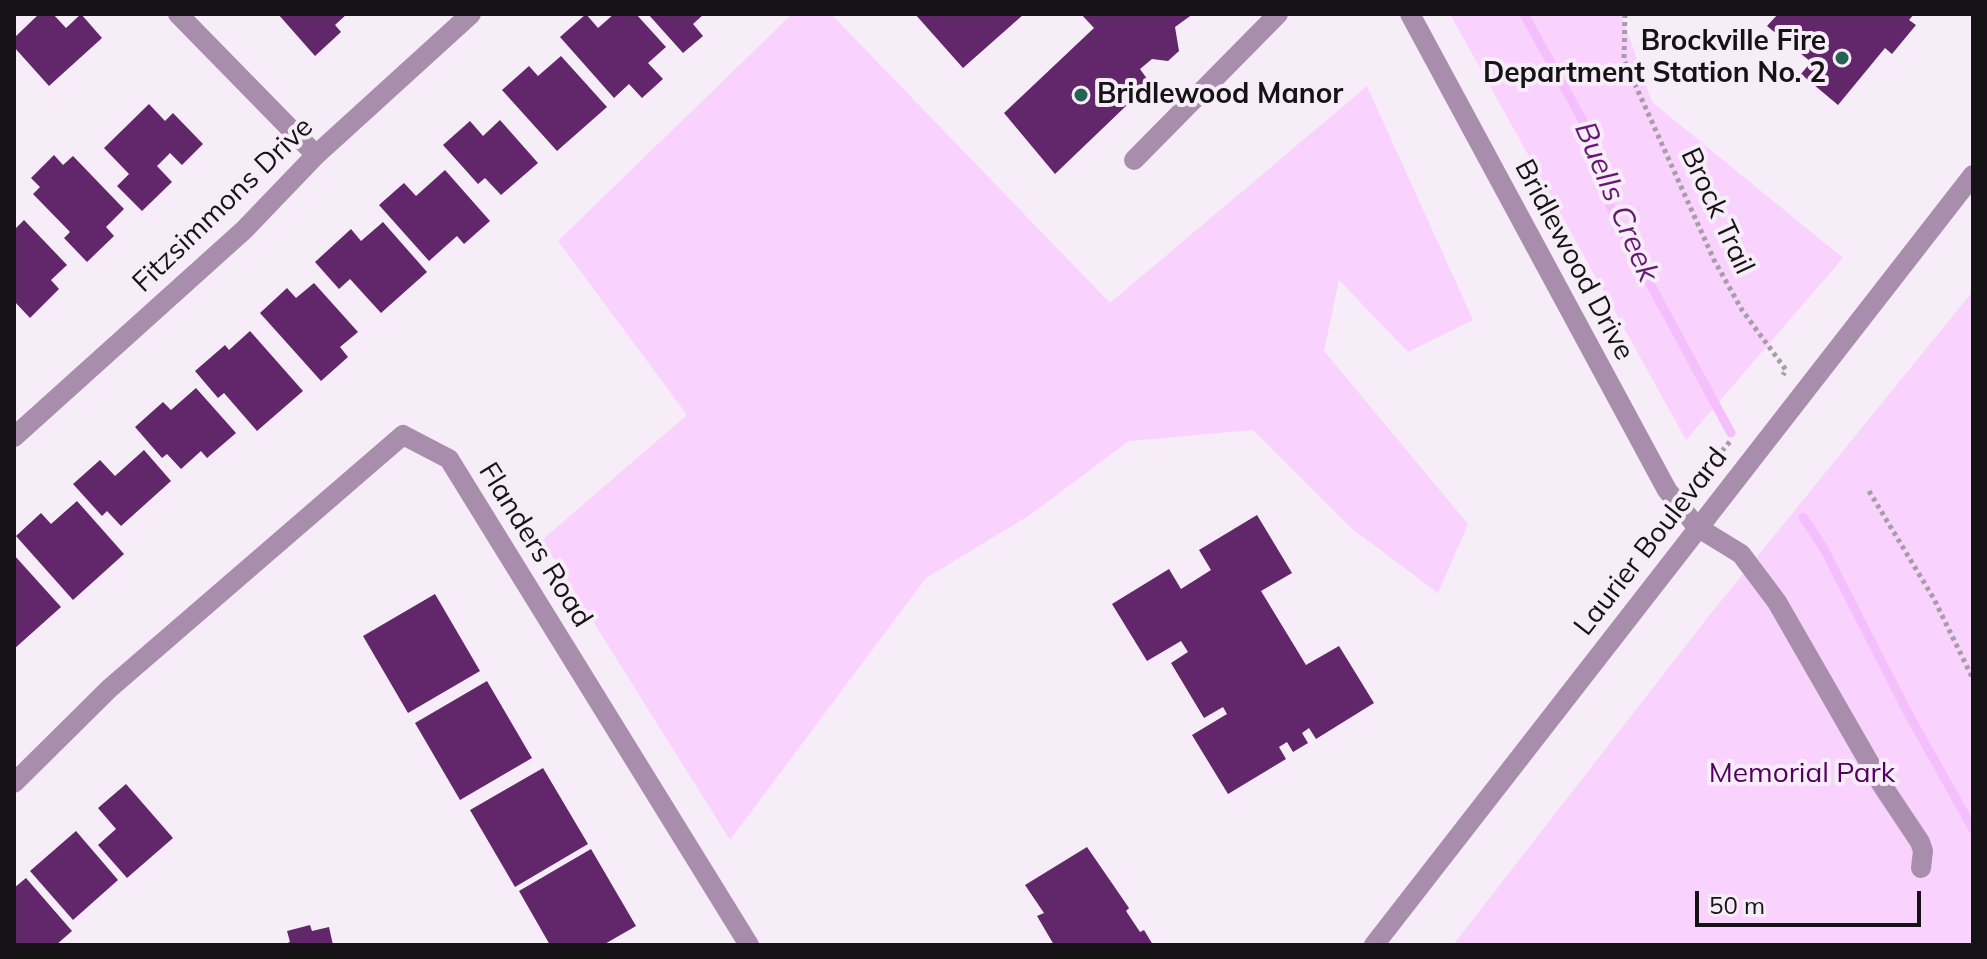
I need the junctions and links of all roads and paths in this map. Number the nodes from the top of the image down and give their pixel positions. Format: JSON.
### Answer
{"nodes":[{"id":1,"x":178,"y":14,"type":"edge"},
{"id":2,"x":471,"y":14,"type":"edge"},
{"id":3,"x":1278,"y":14,"type":"edge"},
{"id":4,"x":1410,"y":14,"type":"edge"},
{"id":5,"x":1625,"y":14,"type":"edge"},
{"id":6,"x":316,"y":155,"type":"junction"},
{"id":7,"x":1134,"y":160,"type":"dead end"},
{"id":8,"x":1973,"y":175,"type":"edge"},
{"id":9,"x":1777,"y":383,"type":"dead end"},
{"id":10,"x":14,"y":437,"type":"edge"},
{"id":11,"x":1869,"y":491,"type":"dead end"},
{"id":12,"x":1697,"y":527,"type":"junction"},
{"id":13,"x":1973,"y":679,"type":"edge"},
{"id":14,"x":14,"y":783,"type":"edge"},
{"id":15,"x":1921,"y":868,"type":"dead end"},
{"id":16,"x":749,"y":945,"type":"edge"},
{"id":17,"x":1374,"y":945,"type":"edge"}],
"edges":[{"from":1,"to":6,"type":"street"},
{"from":2,"to":6,"type":"street","name":"Fitzsimmons Drive"},
{"from":3,"to":7,"type":"street"},
{"from":4,"to":12,"type":"street","name":"Bridlewood Drive"},
{"from":5,"to":9,"type":"path","name":"Brock Trail"},
{"from":6,"to":10,"type":"street","name":"Fitzsimmons Drive"},
{"from":8,"to":12,"type":"street","name":"Laurier Boulevard"},
{"from":11,"to":13,"type":"path"},
{"from":12,"to":15,"type":"street","name":"Bridlewood Drive"},
{"from":12,"to":17,"type":"street","name":"Laurier Boulevard"},
{"from":14,"to":16,"type":"street","name":"Flanders Road"}]}
